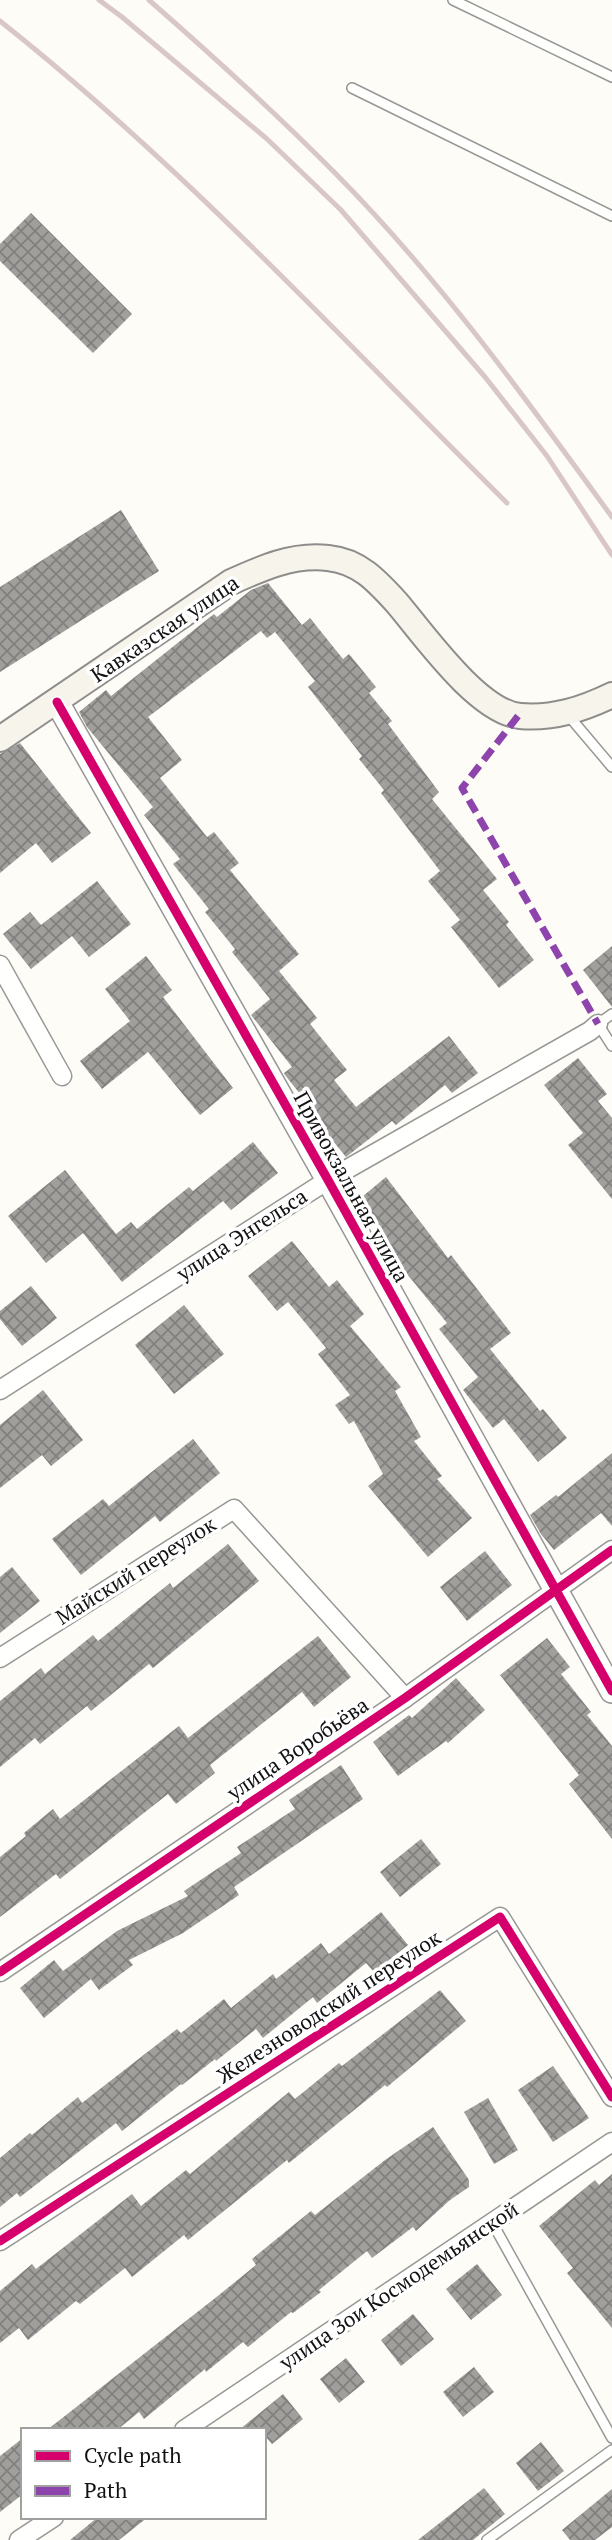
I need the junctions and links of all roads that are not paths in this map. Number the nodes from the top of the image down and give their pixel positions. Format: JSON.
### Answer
{"nodes":[{"id":1,"x":453,"y":0,"type":"edge"},
{"id":2,"x":612,"y":76,"type":"edge"},
{"id":3,"x":352,"y":88,"type":"dead end"},
{"id":4,"x":612,"y":216,"type":"edge"},
{"id":5,"x":612,"y":695,"type":"edge"},
{"id":6,"x":57,"y":702,"type":"junction"},
{"id":7,"x":567,"y":714,"type":"junction"},
{"id":8,"x":0,"y":739,"type":"edge"},
{"id":9,"x":612,"y":767,"type":"edge"},
{"id":10,"x":0,"y":965,"type":"edge"},
{"id":11,"x":605,"y":1019,"type":"edge"},
{"id":12,"x":612,"y":1046,"type":"edge"},
{"id":13,"x":62,"y":1076,"type":"dead end"},
{"id":14,"x":328,"y":1180,"type":"junction"},
{"id":15,"x":0,"y":1390,"type":"edge"},
{"id":16,"x":612,"y":1550,"type":"edge"},
{"id":17,"x":556,"y":1591,"type":"junction"},
{"id":18,"x":0,"y":1658,"type":"edge"},
{"id":19,"x":612,"y":1691,"type":"edge"},
{"id":20,"x":405,"y":1699,"type":"junction"},
{"id":21,"x":0,"y":1972,"type":"edge"},
{"id":22,"x":612,"y":2097,"type":"edge"},
{"id":23,"x":612,"y":2142,"type":"edge"},
{"id":24,"x":493,"y":2224,"type":"junction"},
{"id":25,"x":0,"y":2241,"type":"edge"},
{"id":26,"x":187,"y":2428,"type":"edge"},
{"id":27,"x":612,"y":2438,"type":"edge"},
{"id":28,"x":612,"y":2450,"type":"edge"},
{"id":29,"x":51,"y":2519,"type":"edge"},
{"id":30,"x":19,"y":2540,"type":"edge"},
{"id":31,"x":487,"y":2540,"type":"edge"}],
"edges":[{"from":1,"to":2,"type":"lane"},
{"from":3,"to":4,"type":"lane"},
{"from":5,"to":7,"type":"main road","name":"Кавказская улица"},
{"from":6,"to":7,"type":"main road","name":"Кавказская улица"},
{"from":6,"to":8,"type":"main road","name":"Кавказская улица"},
{"from":6,"to":14,"type":"street","name":"Привокзальная улица"},
{"from":7,"to":9,"type":"lane"},
{"from":10,"to":13,"type":"street"},
{"from":11,"to":12,"type":"lane"},
{"from":11,"to":14,"type":"street","name":"улица Энгельса"},
{"from":14,"to":15,"type":"street","name":"улица Энгельса"},
{"from":14,"to":17,"type":"street","name":"Привокзальная улица"},
{"from":16,"to":17,"type":"street","name":"улица Воробьёва"},
{"from":17,"to":19,"type":"street","name":"Привокзальная улица"},
{"from":17,"to":20,"type":"street","name":"улица Воробьёва"},
{"from":18,"to":20,"type":"street","name":"Майский переулок"},
{"from":20,"to":21,"type":"street","name":"улица Воробьёва"},
{"from":22,"to":25,"type":"street","name":"Железноводский переулок"},
{"from":23,"to":24,"type":"street","name":"улица Зои Космодемьянской"},
{"from":24,"to":26,"type":"street","name":"улица Зои Космодемьянской"},
{"from":24,"to":27,"type":"lane"},
{"from":28,"to":31,"type":"lane"},
{"from":29,"to":30,"type":"street"}]}
